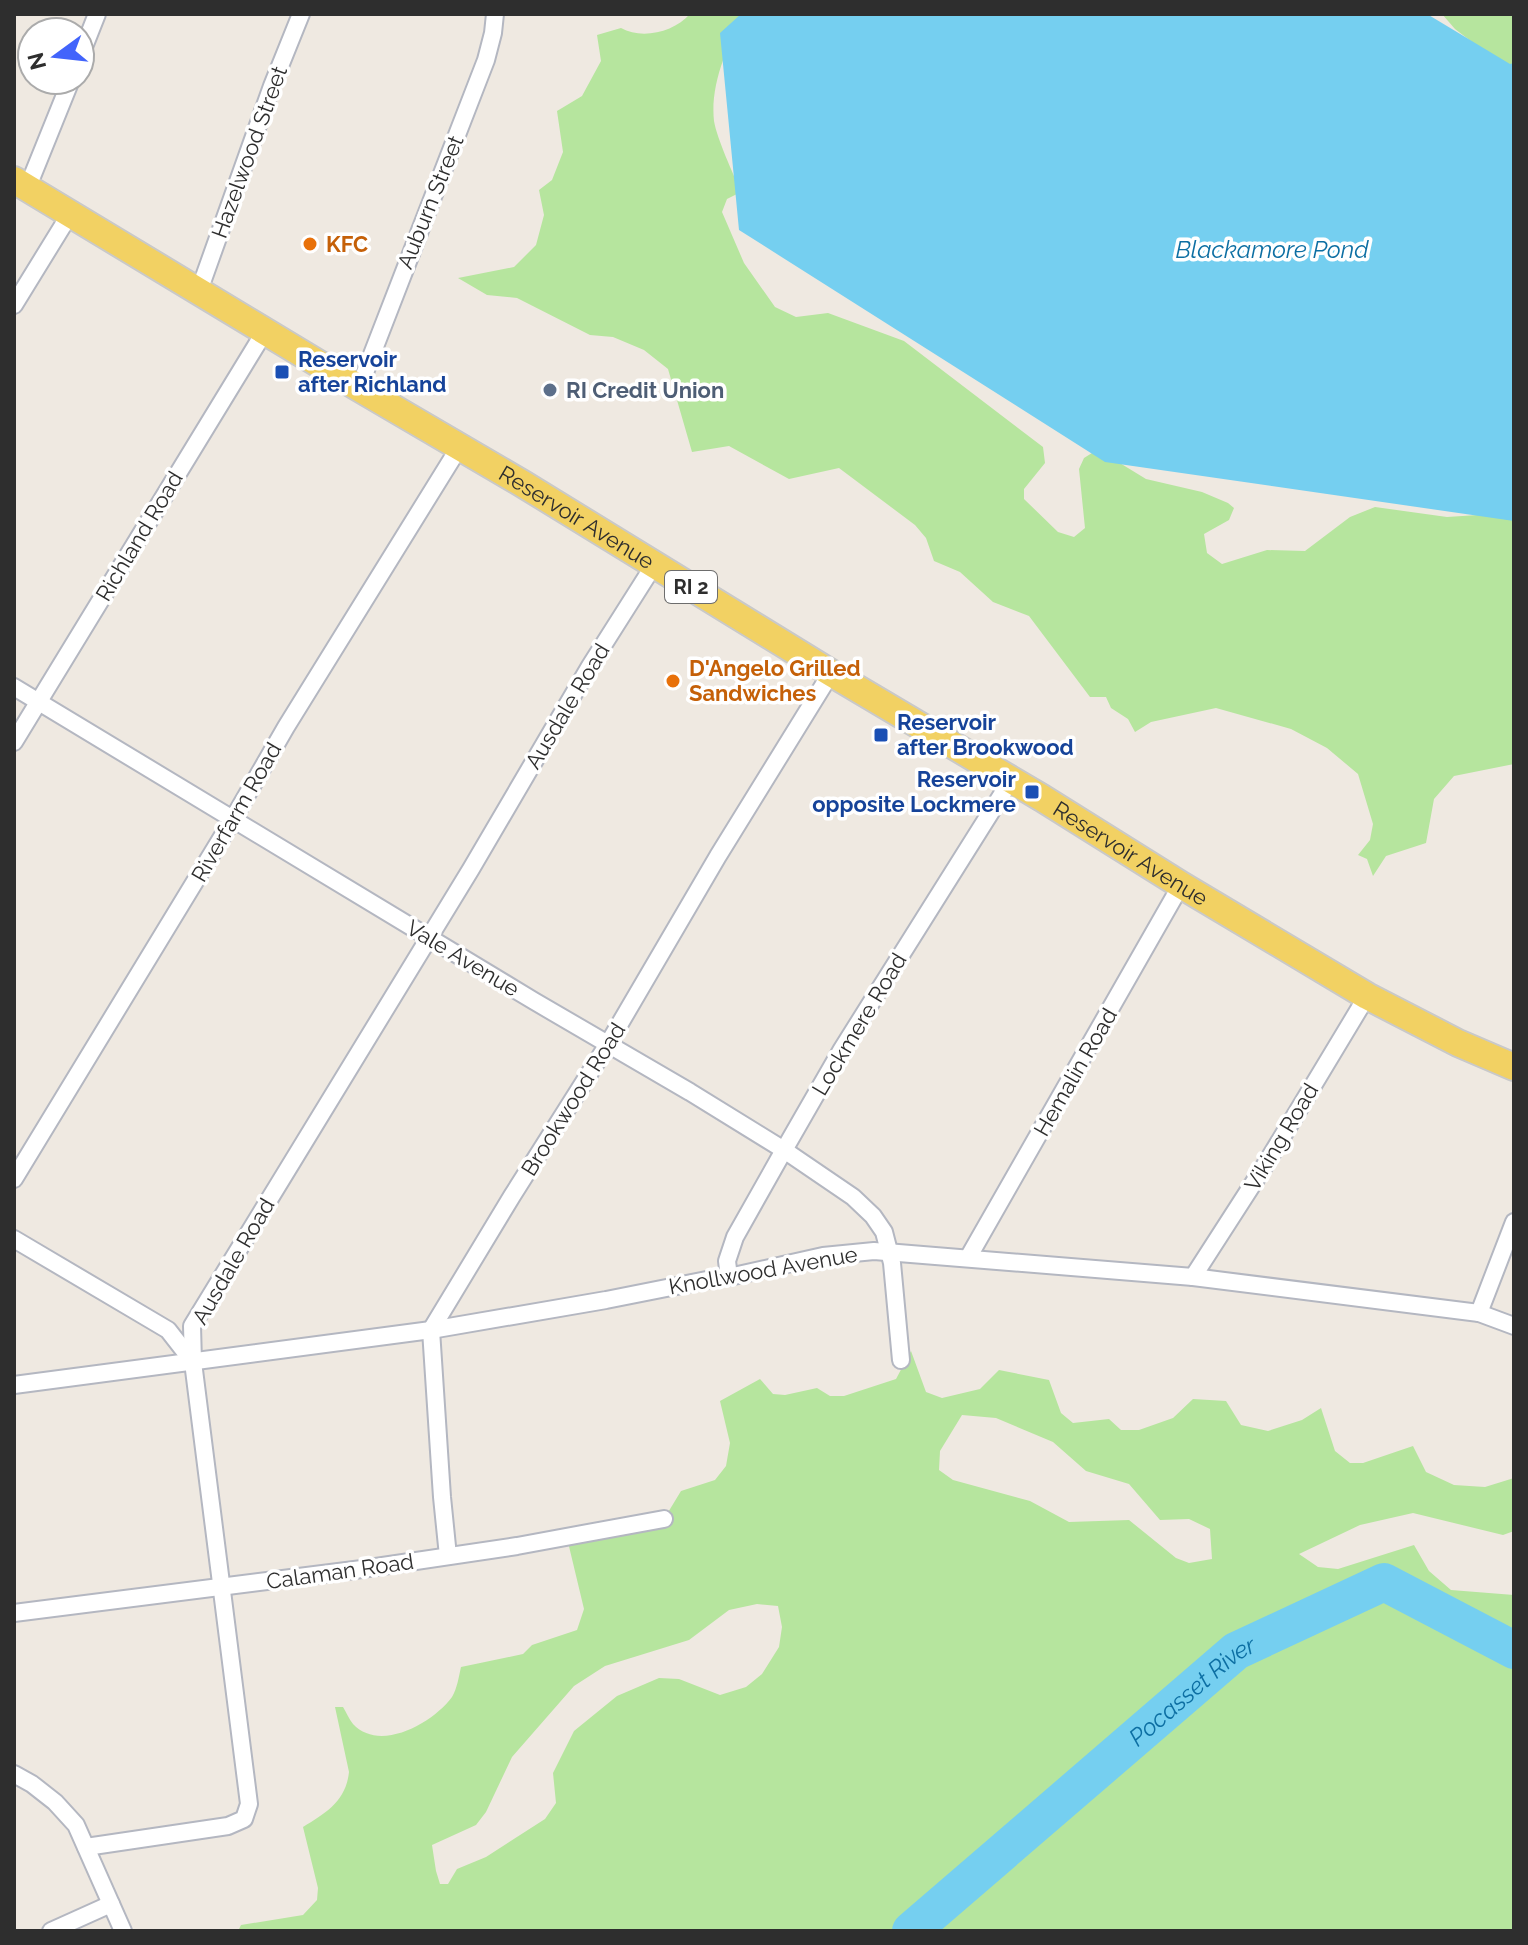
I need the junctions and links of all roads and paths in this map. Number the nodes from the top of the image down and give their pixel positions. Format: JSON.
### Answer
{"nodes":[{"id":1,"x":301,"y":14,"type":"edge"},
{"id":2,"x":495,"y":14,"type":"edge"},
{"id":3,"x":63,"y":96,"type":"edge"},
{"id":4,"x":21,"y":184,"type":"edge"},
{"id":5,"x":70,"y":214,"type":"junction"},
{"id":6,"x":199,"y":291,"type":"junction"},
{"id":7,"x":14,"y":305,"type":"edge"},
{"id":8,"x":265,"y":331,"type":"junction"},
{"id":9,"x":359,"y":388,"type":"junction"},
{"id":10,"x":460,"y":446,"type":"junction"},
{"id":11,"x":654,"y":565,"type":"junction"},
{"id":12,"x":831,"y":673,"type":"junction"},
{"id":13,"x":14,"y":687,"type":"edge"},
{"id":14,"x":38,"y":702,"type":"junction"},
{"id":15,"x":14,"y":742,"type":"edge"},
{"id":16,"x":1011,"y":780,"type":"junction"},
{"id":17,"x":233,"y":819,"type":"junction"},
{"id":18,"x":1181,"y":885,"type":"junction"},
{"id":19,"x":429,"y":937,"type":"junction"},
{"id":20,"x":1367,"y":996,"type":"junction"},
{"id":21,"x":608,"y":1044,"type":"junction"},
{"id":22,"x":1514,"y":1067,"type":"edge"},
{"id":23,"x":784,"y":1150,"type":"junction"},
{"id":24,"x":14,"y":1179,"type":"edge"},
{"id":25,"x":1514,"y":1222,"type":"edge"},
{"id":26,"x":14,"y":1239,"type":"edge"},
{"id":27,"x":891,"y":1257,"type":"junction"},
{"id":28,"x":968,"y":1258,"type":"junction"},
{"id":29,"x":729,"y":1277,"type":"junction"},
{"id":30,"x":1193,"y":1277,"type":"junction"},
{"id":31,"x":1479,"y":1313,"type":"junction"},
{"id":32,"x":1514,"y":1326,"type":"edge"},
{"id":33,"x":431,"y":1330,"type":"junction"},
{"id":34,"x":901,"y":1360,"type":"dead end"},
{"id":35,"x":193,"y":1362,"type":"junction"},
{"id":36,"x":14,"y":1385,"type":"edge"},
{"id":37,"x":664,"y":1519,"type":"dead end"},
{"id":38,"x":448,"y":1556,"type":"junction"},
{"id":39,"x":221,"y":1587,"type":"junction"},
{"id":40,"x":14,"y":1613,"type":"edge"},
{"id":41,"x":14,"y":1774,"type":"edge"},
{"id":42,"x":86,"y":1847,"type":"junction"},
{"id":43,"x":111,"y":1904,"type":"junction"},
{"id":44,"x":51,"y":1931,"type":"edge"},
{"id":45,"x":123,"y":1931,"type":"edge"}],
"edges":[{"from":1,"to":6,"type":"street","name":"Hazelwood Street"},
{"from":2,"to":9,"type":"street","name":"Auburn Street"},
{"from":3,"to":4,"type":"street"},
{"from":4,"to":5,"type":"main road","name":"Reservoir Avenue","number":"RI 2"},
{"from":5,"to":6,"type":"main road","name":"Reservoir Avenue","number":"RI 2"},
{"from":5,"to":7,"type":"street"},
{"from":6,"to":8,"type":"main road","name":"Reservoir Avenue","number":"RI 2"},
{"from":8,"to":9,"type":"main road","name":"Reservoir Avenue","number":"RI 2"},
{"from":8,"to":14,"type":"street","name":"Richland Road"},
{"from":9,"to":10,"type":"main road","name":"Reservoir Avenue","number":"RI 2"},
{"from":10,"to":11,"type":"main road","name":"Reservoir Avenue","number":"RI 2"},
{"from":10,"to":17,"type":"street","name":"Riverfarm Road"},
{"from":11,"to":12,"type":"main road","name":"Reservoir Avenue","number":"RI 2"},
{"from":11,"to":19,"type":"street","name":"Ausdale Road"},
{"from":12,"to":16,"type":"main road","name":"Reservoir Avenue","number":"RI 2"},
{"from":12,"to":21,"type":"street","name":"Brookwood Road"},
{"from":13,"to":14,"type":"street","name":"Vale Avenue"},
{"from":14,"to":15,"type":"street","name":"Richland Road"},
{"from":14,"to":17,"type":"street","name":"Vale Avenue"},
{"from":16,"to":18,"type":"main road","name":"Reservoir Avenue","number":"RI 2"},
{"from":16,"to":23,"type":"street","name":"Lockmere Road"},
{"from":17,"to":19,"type":"street","name":"Vale Avenue"},
{"from":17,"to":24,"type":"street","name":"Riverfarm Road"},
{"from":18,"to":20,"type":"main road","name":"Reservoir Avenue","number":"RI 2"},
{"from":18,"to":28,"type":"street","name":"Hemalin Road"},
{"from":19,"to":21,"type":"street","name":"Vale Avenue"},
{"from":19,"to":35,"type":"street","name":"Ausdale Road"},
{"from":20,"to":22,"type":"main road","name":"Reservoir Avenue","number":"RI 2"},
{"from":20,"to":30,"type":"street","name":"Viking Road"},
{"from":21,"to":23,"type":"street","name":"Vale Avenue"},
{"from":21,"to":33,"type":"street","name":"Brookwood Road"},
{"from":23,"to":27,"type":"street","name":"Vale Avenue"},
{"from":23,"to":29,"type":"street","name":"Lockmere Road"},
{"from":25,"to":31,"type":"street"},
{"from":26,"to":35,"type":"street"},
{"from":27,"to":28,"type":"street","name":"Knollwood Avenue"},
{"from":27,"to":29,"type":"street","name":"Knollwood Avenue"},
{"from":27,"to":34,"type":"street","name":"Vale Avenue"},
{"from":28,"to":30,"type":"street","name":"Knollwood Avenue"},
{"from":29,"to":33,"type":"street","name":"Knollwood Avenue"},
{"from":30,"to":31,"type":"street","name":"Knollwood Avenue"},
{"from":31,"to":32,"type":"street","name":"Knollwood Avenue"},
{"from":33,"to":35,"type":"street","name":"Knollwood Avenue"},
{"from":33,"to":38,"type":"street"},
{"from":35,"to":36,"type":"street","name":"Knollwood Avenue"},
{"from":35,"to":39,"type":"street","name":"Ausdale Road"},
{"from":37,"to":38,"type":"street","name":"Calaman Road"},
{"from":38,"to":39,"type":"street","name":"Calaman Road"},
{"from":39,"to":40,"type":"street","name":"Calaman Road"},
{"from":39,"to":42,"type":"street","name":"Ausdale Road"},
{"from":41,"to":42,"type":"street"},
{"from":42,"to":43,"type":"street"},
{"from":43,"to":44,"type":"street"},
{"from":43,"to":45,"type":"street"}]}
